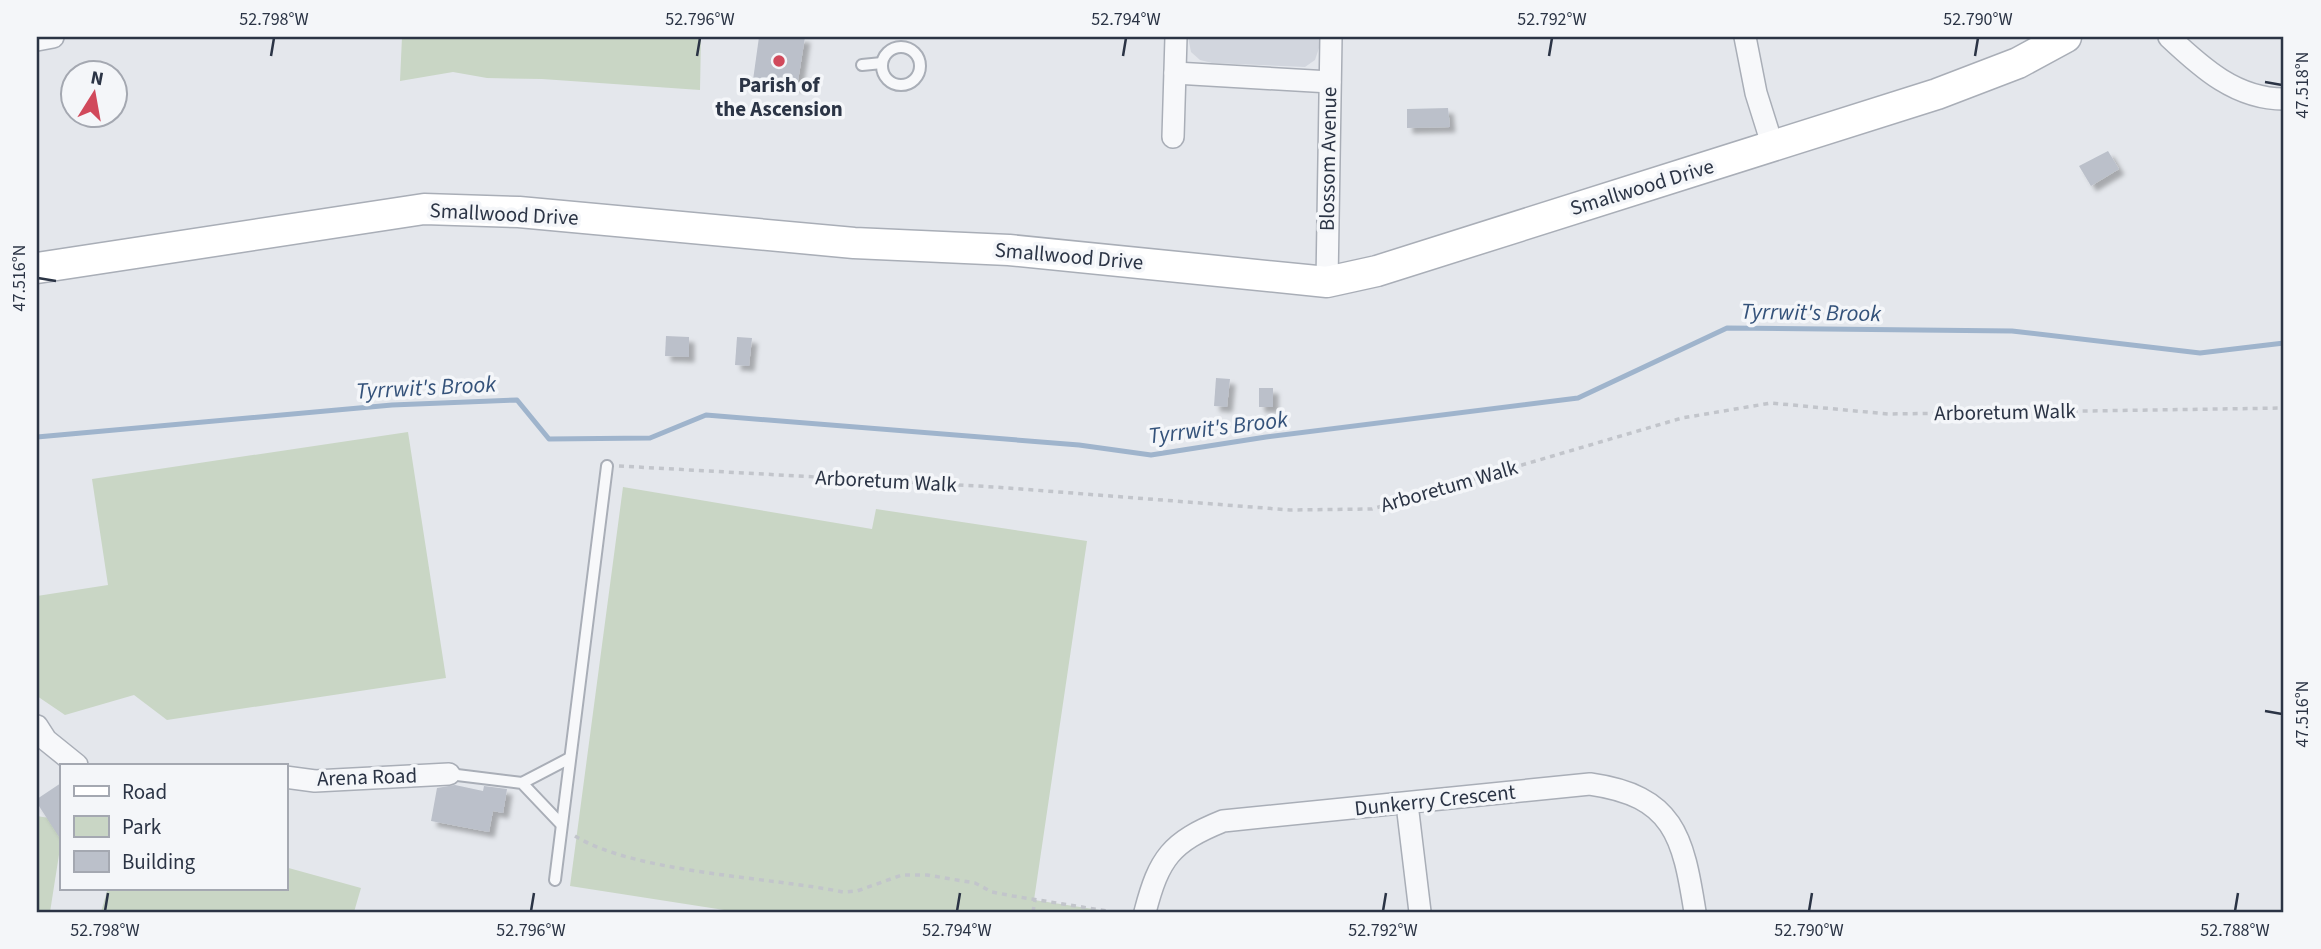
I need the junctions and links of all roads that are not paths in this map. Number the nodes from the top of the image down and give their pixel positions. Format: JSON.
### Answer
{"nodes":[{"id":1,"x":52,"y":37,"type":"edge"},
{"id":2,"x":1176,"y":37,"type":"edge"},
{"id":3,"x":1331,"y":37,"type":"edge"},
{"id":4,"x":1745,"y":37,"type":"edge"},
{"id":5,"x":2066,"y":37,"type":"edge"},
{"id":6,"x":2169,"y":37,"type":"edge"},
{"id":7,"x":37,"y":40,"type":"edge"},
{"id":8,"x":882,"y":63,"type":"dead end"},
{"id":9,"x":862,"y":65,"type":"dead end"},
{"id":10,"x":1175,"y":73,"type":"junction"},
{"id":11,"x":1330,"y":82,"type":"junction"},
{"id":12,"x":2284,"y":99,"type":"edge"},
{"id":13,"x":1172,"y":137,"type":"dead end"},
{"id":14,"x":1773,"y":147,"type":"junction"},
{"id":15,"x":37,"y":268,"type":"edge"},
{"id":16,"x":1327,"y":282,"type":"junction"},
{"id":17,"x":607,"y":466,"type":"road end"},
{"id":18,"x":37,"y":726,"type":"edge"},
{"id":19,"x":568,"y":759,"type":"junction"},
{"id":20,"x":76,"y":764,"type":"edge"},
{"id":21,"x":449,"y":774,"type":"joint"},
{"id":22,"x":287,"y":777,"type":"edge"},
{"id":23,"x":522,"y":783,"type":"junction"},
{"id":24,"x":1407,"y":804,"type":"junction"},
{"id":25,"x":560,"y":822,"type":"junction"},
{"id":26,"x":555,"y":880,"type":"dead end"},
{"id":27,"x":1145,"y":912,"type":"edge"},
{"id":28,"x":1420,"y":912,"type":"edge"},
{"id":29,"x":1695,"y":912,"type":"edge"}],
"edges":[{"from":1,"to":7,"type":"street"},
{"from":2,"to":10,"type":"street"},
{"from":3,"to":11,"type":"street","name":"Blossom Avenue"},
{"from":4,"to":14,"type":"street"},
{"from":5,"to":14,"type":"street","name":"Smallwood Drive"},
{"from":6,"to":12,"type":"street"},
{"from":8,"to":9,"type":"lane"},
{"from":10,"to":11,"type":"street"},
{"from":10,"to":13,"type":"street"},
{"from":11,"to":16,"type":"street","name":"Blossom Avenue"},
{"from":14,"to":16,"type":"street","name":"Smallwood Drive"},
{"from":15,"to":16,"type":"street","name":"Smallwood Drive"},
{"from":17,"to":19,"type":"lane"},
{"from":18,"to":20,"type":"street"},
{"from":19,"to":23,"type":"lane"},
{"from":19,"to":25,"type":"lane"},
{"from":21,"to":22,"type":"street","name":"Arena Road"},
{"from":21,"to":23,"type":"lane"},
{"from":23,"to":25,"type":"lane"},
{"from":24,"to":27,"type":"street","name":"Dunkerry Crescent"},
{"from":24,"to":28,"type":"street"},
{"from":24,"to":29,"type":"street","name":"Dunkerry Crescent"},
{"from":25,"to":26,"type":"lane"}]}
